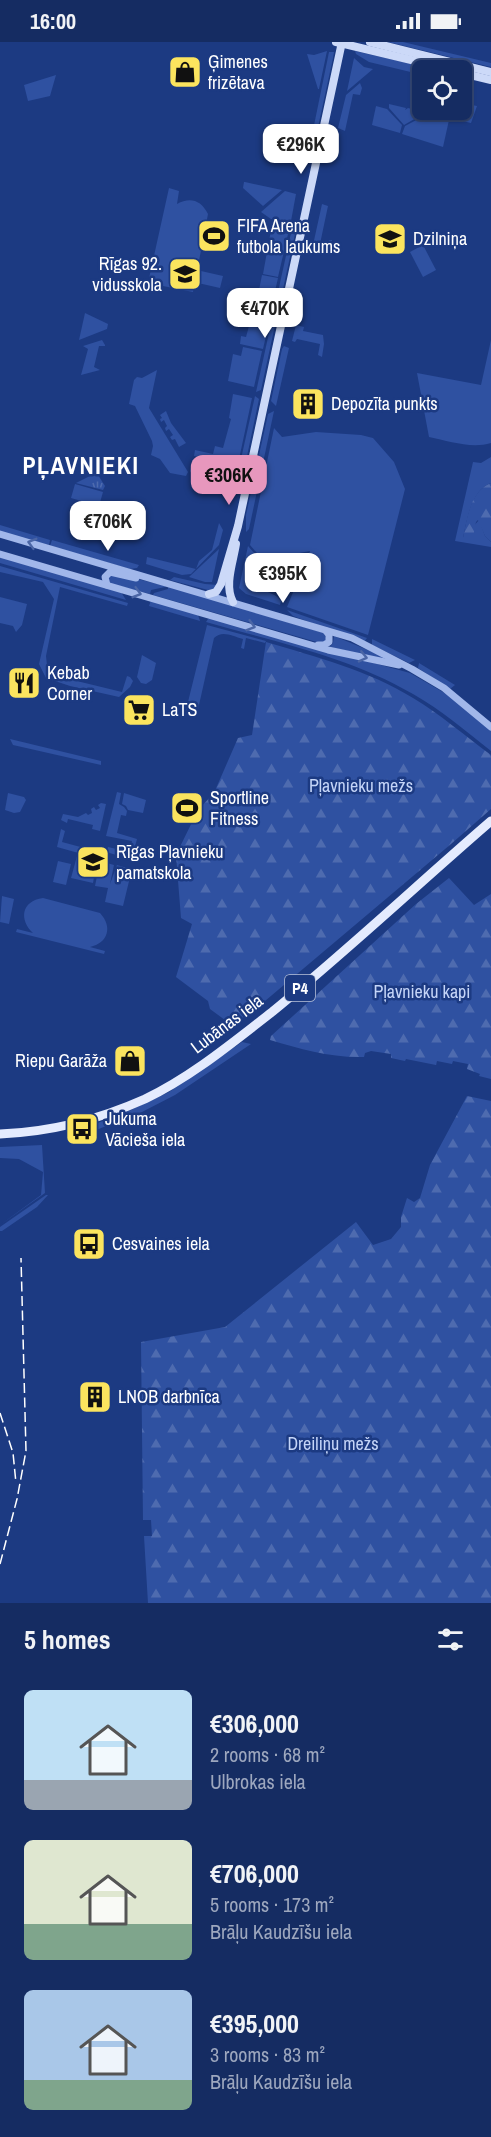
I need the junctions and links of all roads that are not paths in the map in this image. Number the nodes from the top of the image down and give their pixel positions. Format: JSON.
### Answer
{"nodes":[{"id":1,"x":340,"y":42,"type":"edge"},
{"id":2,"x":370,"y":42,"type":"edge"},
{"id":3,"x":413,"y":60,"type":"edge"},
{"id":4,"x":491,"y":72,"type":"edge"},
{"id":5,"x":472,"y":75,"type":"edge"},
{"id":6,"x":491,"y":80,"type":"edge"},
{"id":7,"x":238,"y":526,"type":"junction"},
{"id":8,"x":0,"y":534,"type":"edge"},
{"id":9,"x":0,"y":554,"type":"edge"},
{"id":10,"x":154,"y":578,"type":"junction"},
{"id":11,"x":107,"y":585,"type":"junction"},
{"id":12,"x":209,"y":594,"type":"junction"},
{"id":13,"x":233,"y":602,"type":"junction"},
{"id":14,"x":325,"y":630,"type":"junction"},
{"id":15,"x":316,"y":645,"type":"junction"},
{"id":16,"x":410,"y":668,"type":"junction"},
{"id":17,"x":491,"y":727,"type":"edge"},
{"id":18,"x":491,"y":821,"type":"edge"},
{"id":19,"x":0,"y":1134,"type":"edge"}],
"edges":[{"from":1,"to":3,"type":"main road"},
{"from":1,"to":7,"type":"main road"},
{"from":2,"to":4,"type":"main road"},
{"from":5,"to":6,"type":"main road"},
{"from":7,"to":12,"type":"main road"},
{"from":7,"to":13,"type":"main road"},
{"from":10,"to":8,"type":"street","one_way":true},
{"from":9,"to":11,"type":"street"},
{"from":10,"to":11,"type":"street"},
{"from":10,"to":12,"type":"street"},
{"from":11,"to":15,"type":"street","one_way":true},
{"from":12,"to":13,"type":"street"},
{"from":13,"to":14,"type":"street"},
{"from":14,"to":15,"type":"street"},
{"from":14,"to":16,"type":"street"},
{"from":15,"to":16,"type":"street","one_way":true},
{"from":16,"to":17,"type":"street"},
{"from":18,"to":19,"type":"main road","name":"Lubānas iela","number":"P4"}]}
